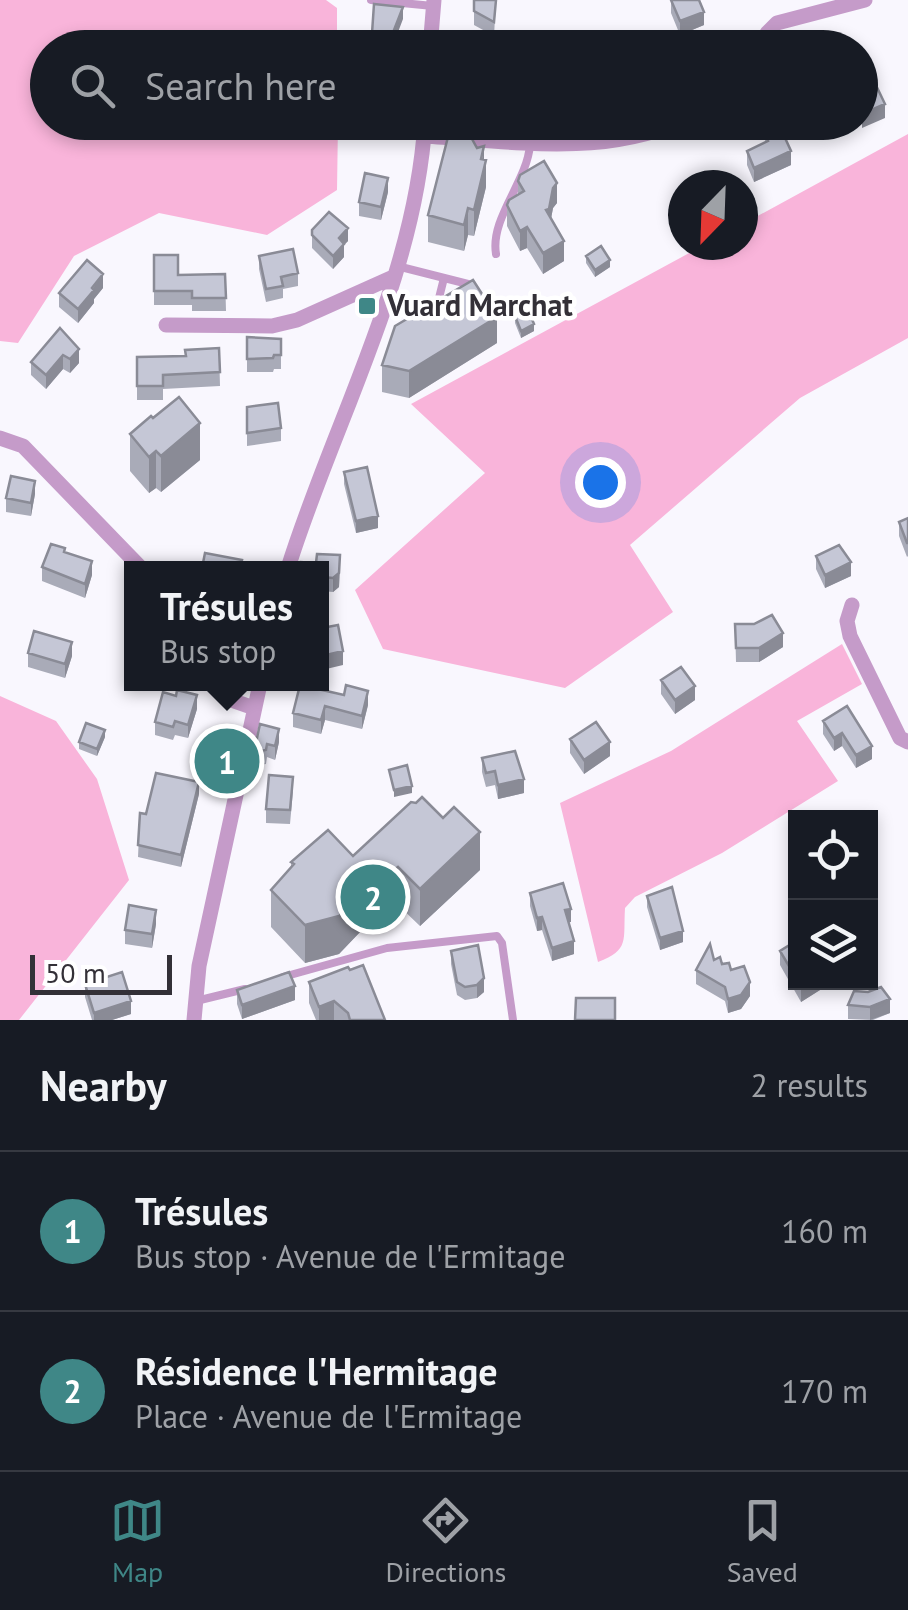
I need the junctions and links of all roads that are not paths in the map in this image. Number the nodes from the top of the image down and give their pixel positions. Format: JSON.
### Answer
{"nodes":[{"id":1,"x":371,"y":0,"type":"edge"},
{"id":2,"x":864,"y":0,"type":"edge"},
{"id":3,"x":433,"y":3,"type":"edge"},
{"id":4,"x":431,"y":30,"type":"edge"},
{"id":5,"x":770,"y":30,"type":"edge"},
{"id":6,"x":423,"y":140,"type":"edge"},
{"id":7,"x":459,"y":140,"type":"edge"},
{"id":8,"x":627,"y":140,"type":"edge"},
{"id":9,"x":530,"y":142,"type":"junction"},
{"id":10,"x":496,"y":254,"type":"dead end"},
{"id":11,"x":395,"y":271,"type":"junction"},
{"id":12,"x":444,"y":278,"type":"junction"},
{"id":13,"x":468,"y":284,"type":"edge"},
{"id":14,"x":436,"y":311,"type":"edge"},
{"id":15,"x":166,"y":324,"type":"dead end"},
{"id":16,"x":0,"y":438,"type":"edge"},
{"id":17,"x":134,"y":561,"type":"edge"},
{"id":18,"x":291,"y":561,"type":"edge"},
{"id":19,"x":852,"y":604,"type":"dead end"},
{"id":20,"x":224,"y":691,"type":"edge"},
{"id":21,"x":258,"y":691,"type":"edge"},
{"id":22,"x":254,"y":708,"type":"junction"},
{"id":23,"x":908,"y":742,"type":"edge"},
{"id":24,"x":277,"y":979,"type":"edge"},
{"id":25,"x":261,"y":984,"type":"edge"},
{"id":26,"x":194,"y":1001,"type":"junction"},
{"id":27,"x":194,"y":1020,"type":"edge"},
{"id":28,"x":513,"y":1020,"type":"edge"}],
"edges":[{"from":1,"to":3,"type":"lane"},
{"from":2,"to":5,"type":"street"},
{"from":3,"to":4,"type":"street"},
{"from":6,"to":11,"type":"street"},
{"from":7,"to":9,"type":"street"},
{"from":8,"to":9,"type":"street"},
{"from":9,"to":10,"type":"lane"},
{"from":11,"to":12,"type":"lane"},
{"from":11,"to":15,"type":"street"},
{"from":11,"to":18,"type":"street"},
{"from":12,"to":13,"type":"lane"},
{"from":12,"to":14,"type":"lane"},
{"from":16,"to":17,"type":"street"},
{"from":19,"to":23,"type":"street"},
{"from":20,"to":22,"type":"street"},
{"from":21,"to":22,"type":"street"},
{"from":22,"to":26,"type":"street"},
{"from":24,"to":28,"type":"lane"},
{"from":25,"to":26,"type":"lane"},
{"from":26,"to":27,"type":"street"}]}
